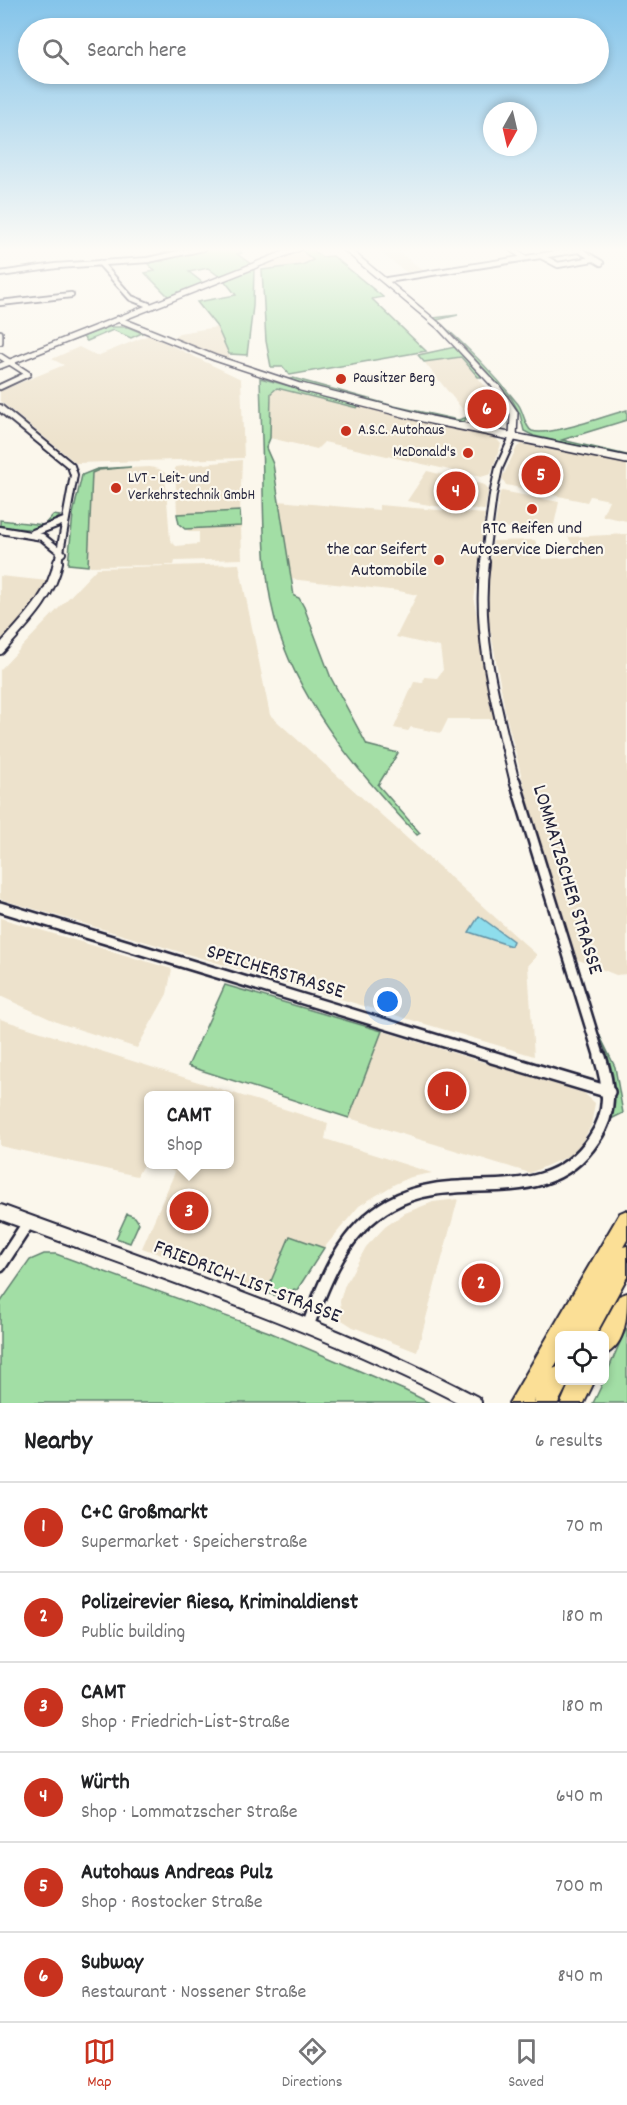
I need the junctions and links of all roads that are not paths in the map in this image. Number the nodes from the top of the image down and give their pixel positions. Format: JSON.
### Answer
{"nodes":[{"id":1,"x":132,"y":313,"type":"edge"},
{"id":2,"x":424,"y":313,"type":"edge"},
{"id":3,"x":118,"y":319,"type":"junction"},
{"id":4,"x":0,"y":333,"type":"edge"},
{"id":5,"x":0,"y":342,"type":"edge"},
{"id":6,"x":0,"y":356,"type":"edge"},
{"id":7,"x":8,"y":362,"type":"junction"},
{"id":8,"x":0,"y":366,"type":"edge"},
{"id":9,"x":0,"y":387,"type":"edge"},
{"id":10,"x":0,"y":408,"type":"edge"},
{"id":11,"x":513,"y":436,"type":"junction"},
{"id":12,"x":627,"y":460,"type":"edge"},
{"id":13,"x":64,"y":521,"type":"junction"},
{"id":14,"x":0,"y":530,"type":"edge"},
{"id":15,"x":31,"y":533,"type":"junction"},
{"id":16,"x":62,"y":553,"type":"junction"},
{"id":17,"x":0,"y":650,"type":"edge"},
{"id":18,"x":0,"y":907,"type":"edge"},
{"id":19,"x":609,"y":1092,"type":"junction"},
{"id":20,"x":0,"y":1212,"type":"edge"},
{"id":21,"x":627,"y":1220,"type":"edge"},
{"id":22,"x":28,"y":1223,"type":"junction"},
{"id":23,"x":627,"y":1256,"type":"edge"},
{"id":24,"x":0,"y":1266,"type":"edge"},
{"id":25,"x":627,"y":1304,"type":"edge"},
{"id":26,"x":308,"y":1326,"type":"junction"},
{"id":27,"x":585,"y":1331,"type":"edge"},
{"id":28,"x":609,"y":1335,"type":"edge"},
{"id":29,"x":555,"y":1385,"type":"edge"},
{"id":30,"x":581,"y":1385,"type":"edge"},
{"id":31,"x":474,"y":1403,"type":"edge"},
{"id":32,"x":520,"y":1403,"type":"edge"},
{"id":33,"x":545,"y":1403,"type":"edge"},
{"id":34,"x":572,"y":1403,"type":"edge"}],
"edges":[{"from":1,"to":3,"type":"street"},
{"from":2,"to":11,"type":"street"},
{"from":3,"to":7,"type":"street"},
{"from":3,"to":11,"type":"street"},
{"from":4,"to":5,"type":"street"},
{"from":6,"to":7,"type":"street"},
{"from":7,"to":8,"type":"street"},
{"from":7,"to":9,"type":"street"},
{"from":10,"to":13,"type":"street"},
{"from":11,"to":12,"type":"street"},
{"from":11,"to":19,"type":"street","name":"LOMMATZSCHER STRASSE"},
{"from":13,"to":15,"type":"street"},
{"from":13,"to":16,"type":"street"},
{"from":14,"to":15,"type":"street"},
{"from":15,"to":16,"type":"street"},
{"from":16,"to":17,"type":"street"},
{"from":18,"to":19,"type":"street","name":"SPEICHERSTRASSE"},
{"from":19,"to":26,"type":"street","name":"LOMMATZSCHER STRASSE"},
{"from":20,"to":22,"type":"street","name":"FRIEDRICH-LIST-STRASSE"},
{"from":21,"to":32,"type":"highway"},
{"from":22,"to":24,"type":"street"},
{"from":22,"to":26,"type":"street","name":"FRIEDRICH-LIST-STRASSE"},
{"from":23,"to":27,"type":"highway"},
{"from":25,"to":28,"type":"highway"},
{"from":26,"to":31,"type":"street","name":"FRIEDRICH-LIST-STRASSE"},
{"from":29,"to":33,"type":"highway"},
{"from":30,"to":34,"type":"highway"}]}
